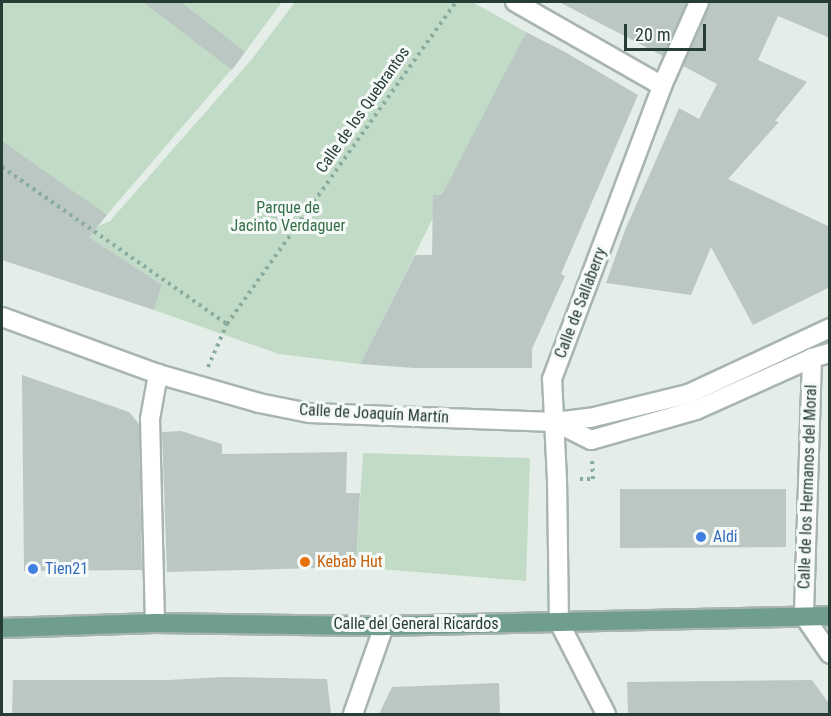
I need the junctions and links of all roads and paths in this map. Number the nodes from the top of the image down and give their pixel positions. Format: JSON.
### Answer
{"nodes":[{"id":1,"x":456,"y":2,"type":"edge"},
{"id":2,"x":515,"y":2,"type":"edge"},
{"id":3,"x":699,"y":2,"type":"edge"},
{"id":4,"x":662,"y":86,"type":"junction"},
{"id":5,"x":2,"y":167,"type":"edge"},
{"id":6,"x":2,"y":317,"type":"edge"},
{"id":7,"x":227,"y":324,"type":"junction"},
{"id":8,"x":830,"y":328,"type":"edge"},
{"id":9,"x":821,"y":355,"type":"edge"},
{"id":10,"x":158,"y":375,"type":"junction"},
{"id":11,"x":200,"y":387,"type":"junction"},
{"id":12,"x":555,"y":422,"type":"junction"},
{"id":13,"x":804,"y":616,"type":"junction"},
{"id":14,"x":830,"y":616,"type":"edge"},
{"id":15,"x":559,"y":622,"type":"junction"},
{"id":16,"x":155,"y":623,"type":"junction"},
{"id":17,"x":384,"y":626,"type":"junction"},
{"id":18,"x":2,"y":627,"type":"edge"},
{"id":19,"x":830,"y":654,"type":"edge"},
{"id":20,"x":353,"y":714,"type":"edge"},
{"id":21,"x":606,"y":714,"type":"edge"}],
"edges":[{"from":1,"to":7,"type":"path","name":"Calle de los Quebrantos"},
{"from":2,"to":4,"type":"street"},
{"from":3,"to":4,"type":"street","name":"Calle de Sallaberry"},
{"from":4,"to":12,"type":"street","name":"Calle de Sallaberry"},
{"from":5,"to":7,"type":"path"},
{"from":6,"to":10,"type":"street","name":"Calle de Joaquín Martín"},
{"from":7,"to":11,"type":"path","name":"Calle de los Quebrantos"},
{"from":8,"to":12,"type":"street","name":"Calle de Joaquín Martín"},
{"from":9,"to":12,"type":"street"},
{"from":9,"to":13,"type":"street","name":"Calle de los Hermanos del Moral"},
{"from":10,"to":11,"type":"street","name":"Calle de Joaquín Martín"},
{"from":10,"to":16,"type":"street"},
{"from":11,"to":12,"type":"street","name":"Calle de Joaquín Martín"},
{"from":12,"to":15,"type":"street","name":"Calle de Sallaberry"},
{"from":13,"to":14,"type":"main road","name":"Calle del General Ricardos"},
{"from":13,"to":15,"type":"main road","name":"Calle del General Ricardos"},
{"from":13,"to":19,"type":"street"},
{"from":15,"to":17,"type":"main road","name":"Calle del General Ricardos"},
{"from":15,"to":21,"type":"street"},
{"from":16,"to":17,"type":"main road","name":"Calle del General Ricardos"},
{"from":16,"to":18,"type":"main road","name":"Calle del General Ricardos"},
{"from":17,"to":20,"type":"street"}]}
